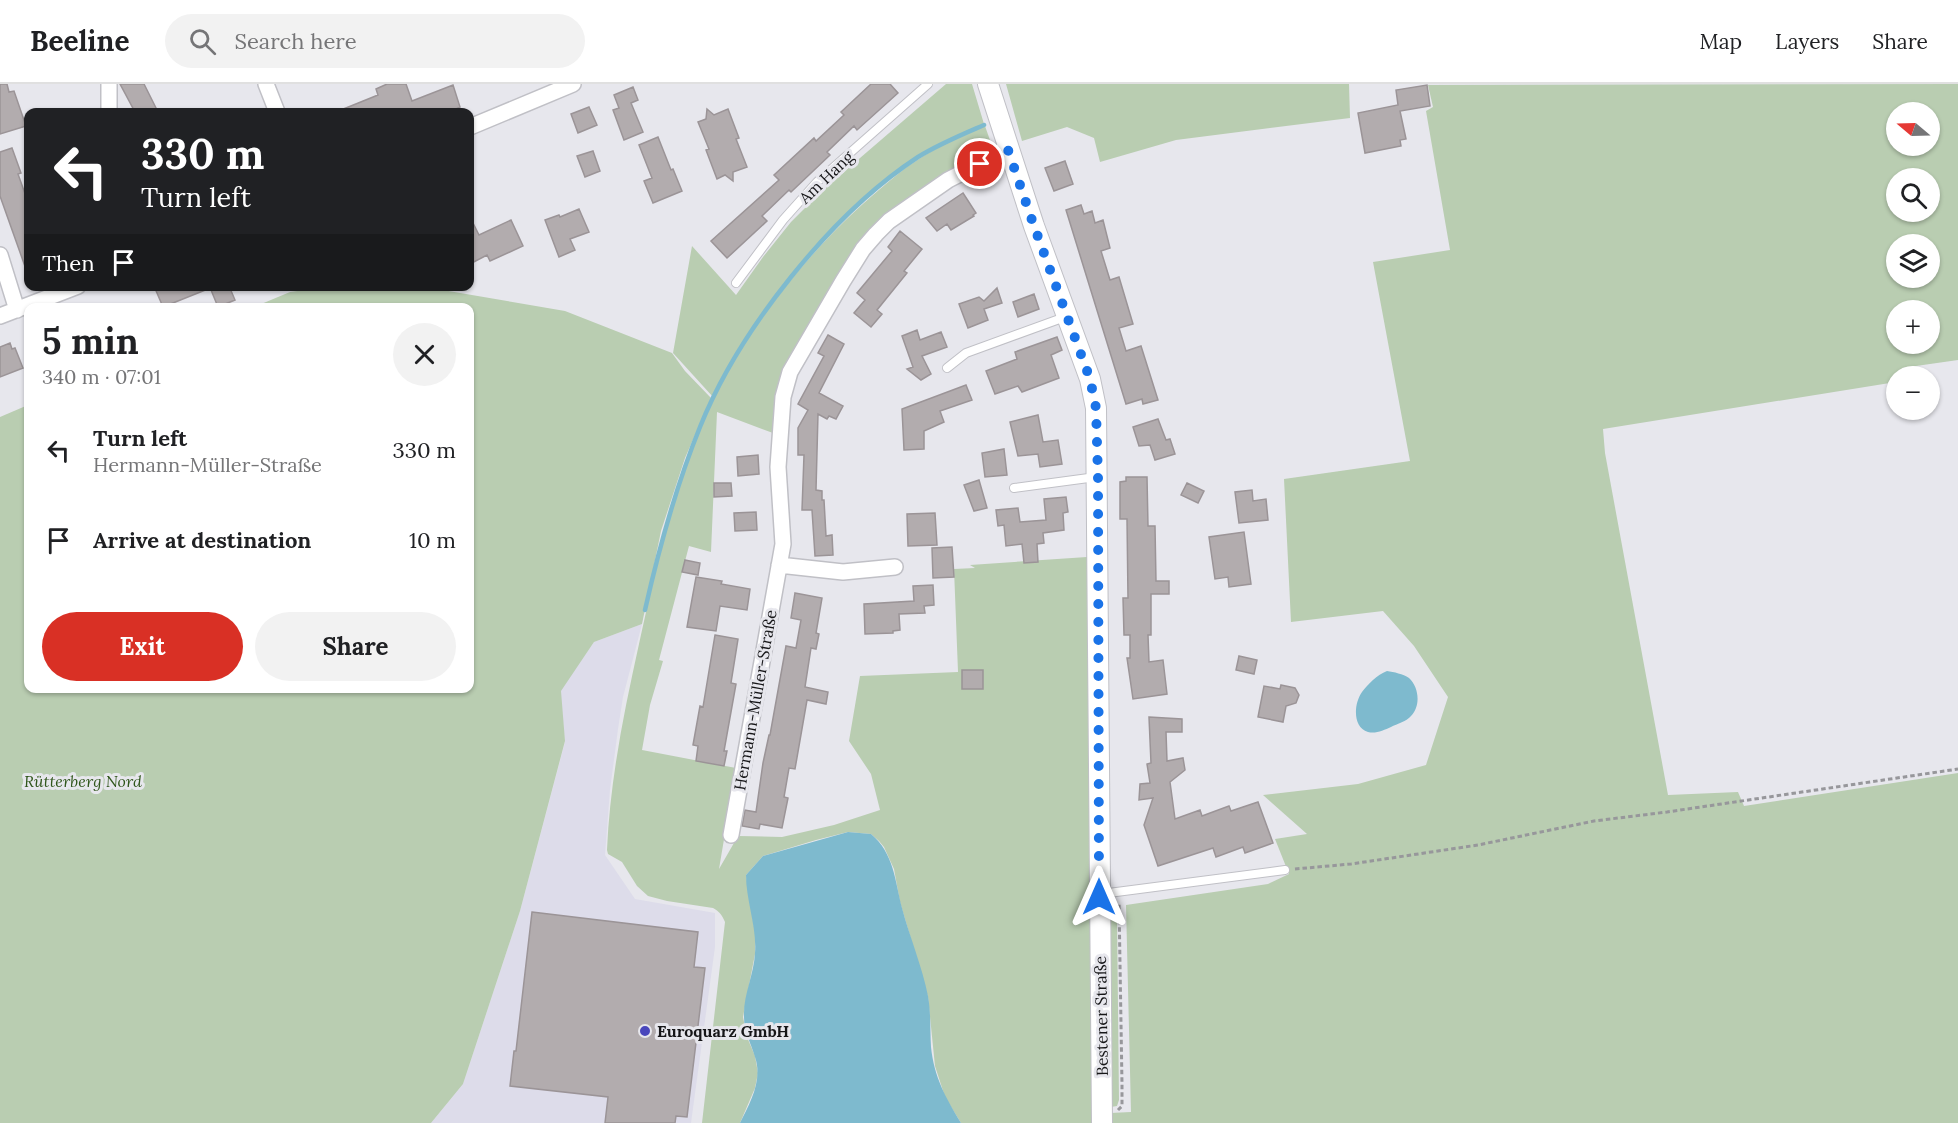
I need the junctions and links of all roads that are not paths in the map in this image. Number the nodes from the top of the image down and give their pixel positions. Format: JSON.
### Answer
{"nodes":[{"id":1,"x":109,"y":84,"type":"edge"},
{"id":2,"x":266,"y":84,"type":"edge"},
{"id":3,"x":573,"y":84,"type":"edge"},
{"id":4,"x":928,"y":84,"type":"edge"},
{"id":5,"x":988,"y":84,"type":"edge"},
{"id":6,"x":545,"y":89,"type":"edge"},
{"id":7,"x":109,"y":108,"type":"edge"},
{"id":8,"x":276,"y":108,"type":"edge"},
{"id":9,"x":474,"y":125,"type":"edge"},
{"id":10,"x":1006,"y":142,"type":"junction"},
{"id":11,"x":0,"y":255,"type":"edge"},
{"id":12,"x":736,"y":283,"type":"dead end"},
{"id":13,"x":65,"y":291,"type":"edge"},
{"id":14,"x":35,"y":303,"type":"edge"},
{"id":15,"x":24,"y":307,"type":"edge"},
{"id":16,"x":17,"y":310,"type":"junction"},
{"id":17,"x":0,"y":316,"type":"edge"},
{"id":18,"x":1067,"y":316,"type":"junction"},
{"id":19,"x":947,"y":368,"type":"dead end"},
{"id":20,"x":1098,"y":477,"type":"junction"},
{"id":21,"x":1014,"y":488,"type":"dead end"},
{"id":22,"x":779,"y":565,"type":"junction"},
{"id":23,"x":895,"y":567,"type":"dead end"},
{"id":24,"x":731,"y":835,"type":"dead end"},
{"id":25,"x":1285,"y":870,"type":"road end"},
{"id":26,"x":1100,"y":894,"type":"junction"},
{"id":27,"x":1102,"y":1123,"type":"edge"}],
"edges":[{"from":1,"to":7,"type":"street"},
{"from":2,"to":8,"type":"street"},
{"from":3,"to":6,"type":"street"},
{"from":4,"to":12,"type":"lane","name":"Am Hang"},
{"from":5,"to":10,"type":"street","name":"Bestener Straße"},
{"from":6,"to":9,"type":"street"},
{"from":10,"to":18,"type":"street","name":"Bestener Straße"},
{"from":10,"to":22,"type":"street","name":"Hermann-Müller-Straße"},
{"from":11,"to":16,"type":"street"},
{"from":13,"to":14,"type":"street"},
{"from":15,"to":16,"type":"street"},
{"from":16,"to":17,"type":"street"},
{"from":18,"to":19,"type":"lane"},
{"from":18,"to":20,"type":"street","name":"Bestener Straße"},
{"from":20,"to":21,"type":"lane"},
{"from":20,"to":26,"type":"street","name":"Bestener Straße"},
{"from":22,"to":23,"type":"street"},
{"from":22,"to":24,"type":"street","name":"Hermann-Müller-Straße"},
{"from":25,"to":26,"type":"lane"},
{"from":26,"to":27,"type":"street","name":"Bestener Straße"}]}
